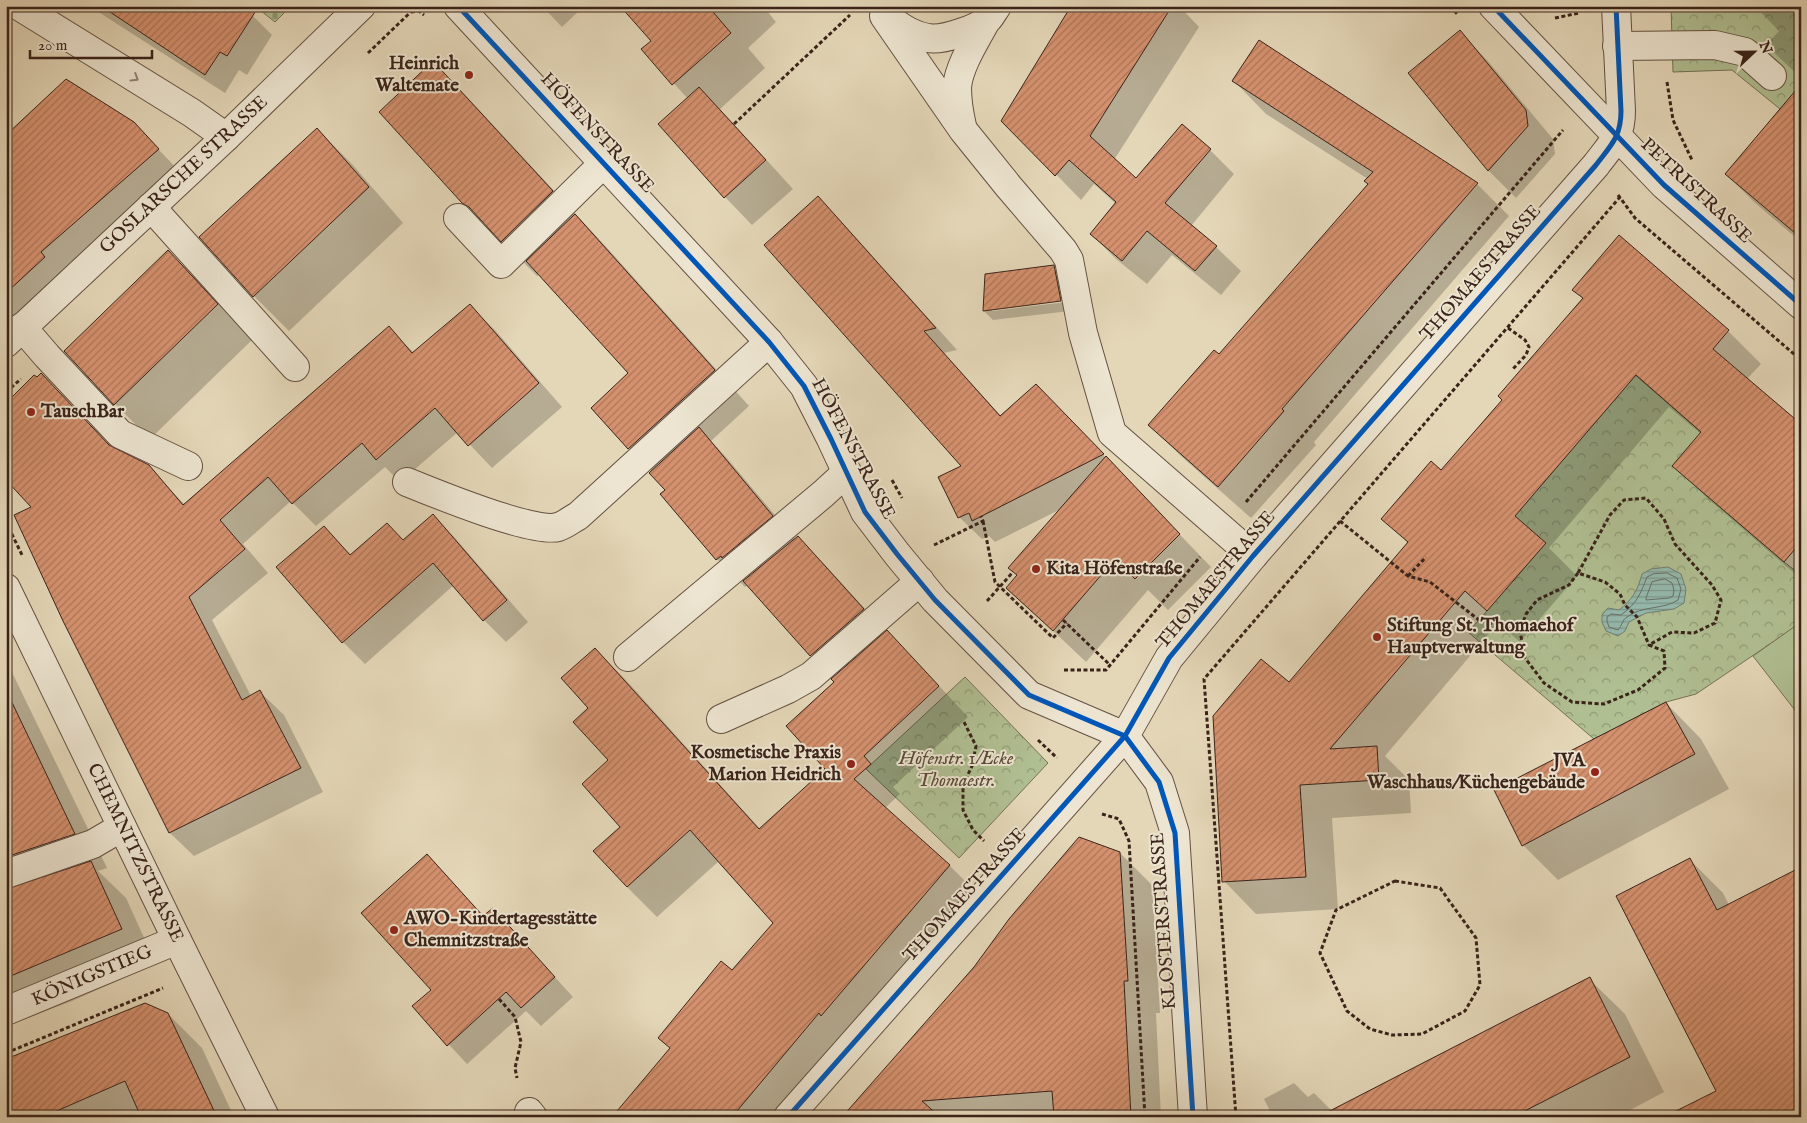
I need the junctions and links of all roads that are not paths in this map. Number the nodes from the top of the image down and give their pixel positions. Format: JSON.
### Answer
{"nodes":[{"id":1,"x":19,"y":6,"type":"edge"},
{"id":2,"x":361,"y":6,"type":"edge"},
{"id":3,"x":458,"y":6,"type":"edge"},
{"id":4,"x":1493,"y":6,"type":"edge"},
{"id":5,"x":1616,"y":6,"type":"edge"},
{"id":6,"x":870,"y":12,"type":"edge"},
{"id":7,"x":992,"y":13,"type":"edge"},
{"id":8,"x":1617,"y":46,"type":"junction"},
{"id":9,"x":1772,"y":76,"type":"dead end"},
{"id":10,"x":963,"y":130,"type":"junction"},
{"id":11,"x":226,"y":137,"type":"junction"},
{"id":12,"x":1618,"y":137,"type":"junction"},
{"id":13,"x":604,"y":163,"type":"junction"},
{"id":14,"x":151,"y":207,"type":"junction"},
{"id":15,"x":458,"y":218,"type":"dead end"},
{"id":16,"x":1801,"y":306,"type":"edge"},
{"id":17,"x":14,"y":335,"type":"edge"},
{"id":18,"x":769,"y":342,"type":"junction"},
{"id":19,"x":295,"y":367,"type":"dead end"},
{"id":20,"x":188,"y":466,"type":"dead end"},
{"id":21,"x":847,"y":472,"type":"junction"},
{"id":22,"x":407,"y":482,"type":"dead end"},
{"id":23,"x":1253,"y":556,"type":"junction"},
{"id":24,"x":920,"y":581,"type":"junction"},
{"id":25,"x":6,"y":588,"type":"edge"},
{"id":26,"x":628,"y":657,"type":"dead end"},
{"id":27,"x":721,"y":719,"type":"dead end"},
{"id":28,"x":1125,"y":736,"type":"junction"},
{"id":29,"x":122,"y":826,"type":"junction"},
{"id":30,"x":6,"y":874,"type":"edge"},
{"id":31,"x":177,"y":940,"type":"junction"},
{"id":32,"x":6,"y":1011,"type":"edge"},
{"id":33,"x":265,"y":1117,"type":"edge"},
{"id":34,"x":788,"y":1117,"type":"edge"},
{"id":35,"x":1193,"y":1117,"type":"edge"}],
"edges":[{"from":1,"to":11,"type":"street","one_way":true},
{"from":2,"to":11,"type":"street","name":"GOSLARSCHE STRASSE"},
{"from":3,"to":13,"type":"street","name":"HÖFENSTRASSE"},
{"from":4,"to":12,"type":"street","name":"PETRISTRASSE"},
{"from":5,"to":8,"type":"street"},
{"from":6,"to":7,"type":"street"},
{"from":6,"to":10,"type":"street"},
{"from":7,"to":10,"type":"street"},
{"from":8,"to":9,"type":"street"},
{"from":8,"to":12,"type":"street"},
{"from":10,"to":23,"type":"street","name":"THOMAESTRASSE"},
{"from":11,"to":14,"type":"street","name":"GOSLARSCHE STRASSE"},
{"from":12,"to":16,"type":"street","name":"PETRISTRASSE"},
{"from":12,"to":23,"type":"street","name":"THOMAESTRASSE"},
{"from":13,"to":15,"type":"street"},
{"from":13,"to":18,"type":"street","name":"HÖFENSTRASSE"},
{"from":14,"to":17,"type":"street","name":"GOSLARSCHE STRASSE"},
{"from":14,"to":19,"type":"street"},
{"from":17,"to":20,"type":"street"},
{"from":18,"to":21,"type":"street","name":"HÖFENSTRASSE"},
{"from":18,"to":22,"type":"street"},
{"from":21,"to":24,"type":"street","name":"HÖFENSTRASSE"},
{"from":21,"to":26,"type":"street"},
{"from":23,"to":28,"type":"street","name":"THOMAESTRASSE"},
{"from":24,"to":27,"type":"street"},
{"from":24,"to":28,"type":"street","name":"HÖFENSTRASSE"},
{"from":25,"to":29,"type":"street","name":"CHEMNITZSTRASSE"},
{"from":28,"to":34,"type":"street","name":"THOMAESTRASSE"},
{"from":28,"to":35,"type":"street","name":"KLOSTERSTRASSE"},
{"from":29,"to":30,"type":"street"},
{"from":29,"to":31,"type":"street","name":"CHEMNITZSTRASSE"},
{"from":31,"to":32,"type":"street","name":"KÖNIGSTIEG"},
{"from":31,"to":33,"type":"street","name":"CHEMNITZSTRASSE"}]}
